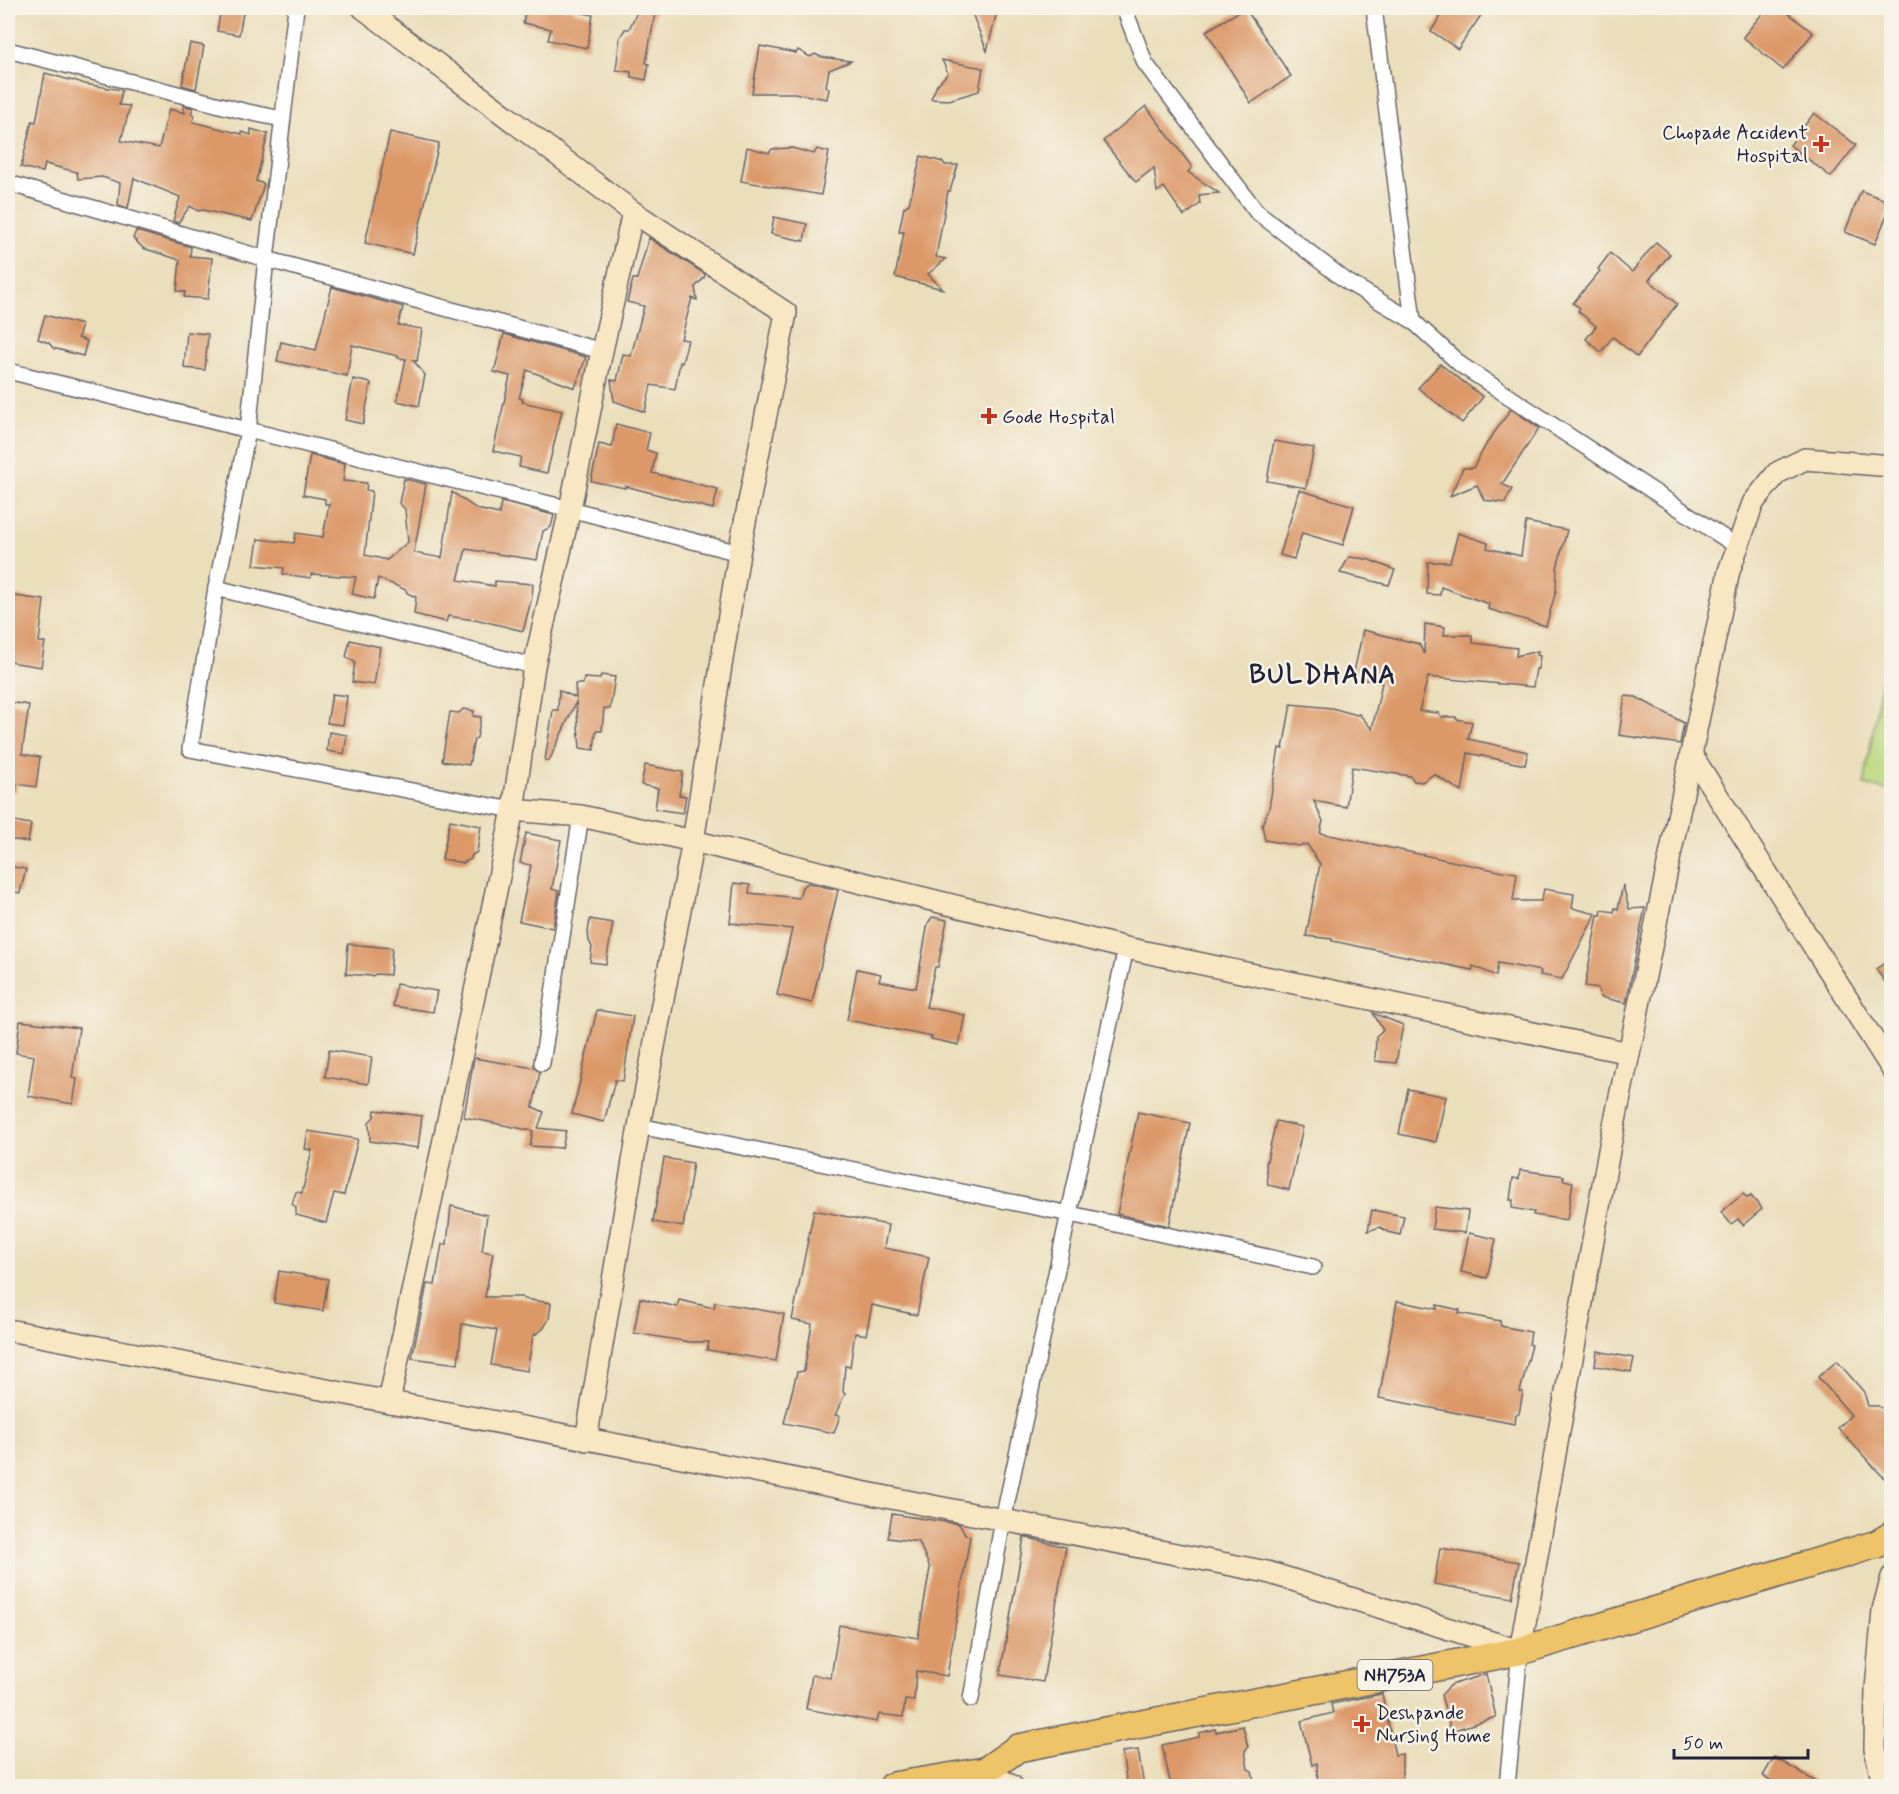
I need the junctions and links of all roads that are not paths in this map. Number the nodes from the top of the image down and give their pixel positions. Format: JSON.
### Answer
{"nodes":[{"id":1,"x":296,"y":8,"type":"edge"},
{"id":2,"x":363,"y":8,"type":"edge"},
{"id":3,"x":1124,"y":8,"type":"edge"},
{"id":4,"x":1374,"y":8,"type":"edge"},
{"id":5,"x":8,"y":50,"type":"edge"},
{"id":6,"x":282,"y":119,"type":"junction"},
{"id":7,"x":8,"y":183,"type":"edge"},
{"id":8,"x":633,"y":212,"type":"junction"},
{"id":9,"x":266,"y":259,"type":"junction"},
{"id":10,"x":1413,"y":321,"type":"junction"},
{"id":11,"x":602,"y":351,"type":"junction"},
{"id":12,"x":8,"y":371,"type":"edge"},
{"id":13,"x":248,"y":431,"type":"junction"},
{"id":14,"x":1892,"y":466,"type":"edge"},
{"id":15,"x":570,"y":509,"type":"junction"},
{"id":16,"x":1738,"y":547,"type":"junction"},
{"id":17,"x":739,"y":553,"type":"junction"},
{"id":18,"x":216,"y":588,"type":"junction"},
{"id":19,"x":534,"y":666,"type":"junction"},
{"id":20,"x":1691,"y":754,"type":"junction"},
{"id":21,"x":513,"y":810,"type":"junction"},
{"id":22,"x":581,"y":816,"type":"junction"},
{"id":23,"x":693,"y":841,"type":"junction"},
{"id":24,"x":1126,"y":948,"type":"junction"},
{"id":25,"x":1629,"y":1053,"type":"junction"},
{"id":26,"x":542,"y":1063,"type":"dead end"},
{"id":27,"x":1892,"y":1069,"type":"edge"},
{"id":28,"x":639,"y":1126,"type":"junction"},
{"id":29,"x":1070,"y":1214,"type":"junction"},
{"id":30,"x":1313,"y":1267,"type":"dead end"},
{"id":31,"x":8,"y":1330,"type":"edge"},
{"id":32,"x":389,"y":1402,"type":"junction"},
{"id":33,"x":586,"y":1440,"type":"junction"},
{"id":34,"x":1003,"y":1520,"type":"junction"},
{"id":35,"x":1892,"y":1535,"type":"edge"},
{"id":36,"x":1892,"y":1577,"type":"edge"},
{"id":37,"x":1520,"y":1651,"type":"junction"},
{"id":38,"x":972,"y":1699,"type":"dead end"},
{"id":39,"x":985,"y":1771,"type":"junction"},
{"id":40,"x":893,"y":1786,"type":"edge"},
{"id":41,"x":1012,"y":1786,"type":"edge"},
{"id":42,"x":1507,"y":1786,"type":"edge"},
{"id":43,"x":1884,"y":1786,"type":"edge"}],
"edges":[{"from":1,"to":6,"type":"street"},
{"from":2,"to":8,"type":"street"},
{"from":3,"to":10,"type":"street"},
{"from":4,"to":10,"type":"street"},
{"from":5,"to":6,"type":"street"},
{"from":6,"to":9,"type":"street"},
{"from":7,"to":9,"type":"street"},
{"from":8,"to":11,"type":"street"},
{"from":8,"to":17,"type":"street"},
{"from":9,"to":11,"type":"street"},
{"from":9,"to":13,"type":"street"},
{"from":10,"to":16,"type":"street"},
{"from":11,"to":15,"type":"street"},
{"from":12,"to":13,"type":"street"},
{"from":13,"to":15,"type":"street"},
{"from":13,"to":18,"type":"street"},
{"from":14,"to":16,"type":"street"},
{"from":15,"to":17,"type":"street"},
{"from":15,"to":19,"type":"street"},
{"from":16,"to":20,"type":"street"},
{"from":17,"to":23,"type":"street"},
{"from":18,"to":19,"type":"street"},
{"from":18,"to":21,"type":"street"},
{"from":19,"to":21,"type":"street"},
{"from":20,"to":25,"type":"street"},
{"from":20,"to":27,"type":"street"},
{"from":21,"to":22,"type":"street"},
{"from":21,"to":32,"type":"street"},
{"from":22,"to":23,"type":"street"},
{"from":22,"to":26,"type":"street"},
{"from":23,"to":24,"type":"street"},
{"from":23,"to":28,"type":"street"},
{"from":24,"to":25,"type":"street"},
{"from":24,"to":29,"type":"street"},
{"from":25,"to":37,"type":"street"},
{"from":28,"to":29,"type":"street"},
{"from":28,"to":33,"type":"street"},
{"from":29,"to":30,"type":"street"},
{"from":29,"to":34,"type":"street"},
{"from":31,"to":32,"type":"street"},
{"from":32,"to":33,"type":"street"},
{"from":33,"to":34,"type":"street"},
{"from":34,"to":37,"type":"street"},
{"from":34,"to":38,"type":"street"},
{"from":35,"to":37,"type":"highway","number":"NH753A"},
{"from":36,"to":43,"type":"street"},
{"from":37,"to":39,"type":"highway","number":"NH753A"},
{"from":37,"to":42,"type":"street"},
{"from":39,"to":40,"type":"highway","number":"NH753A"},
{"from":39,"to":41,"type":"street"}]}
